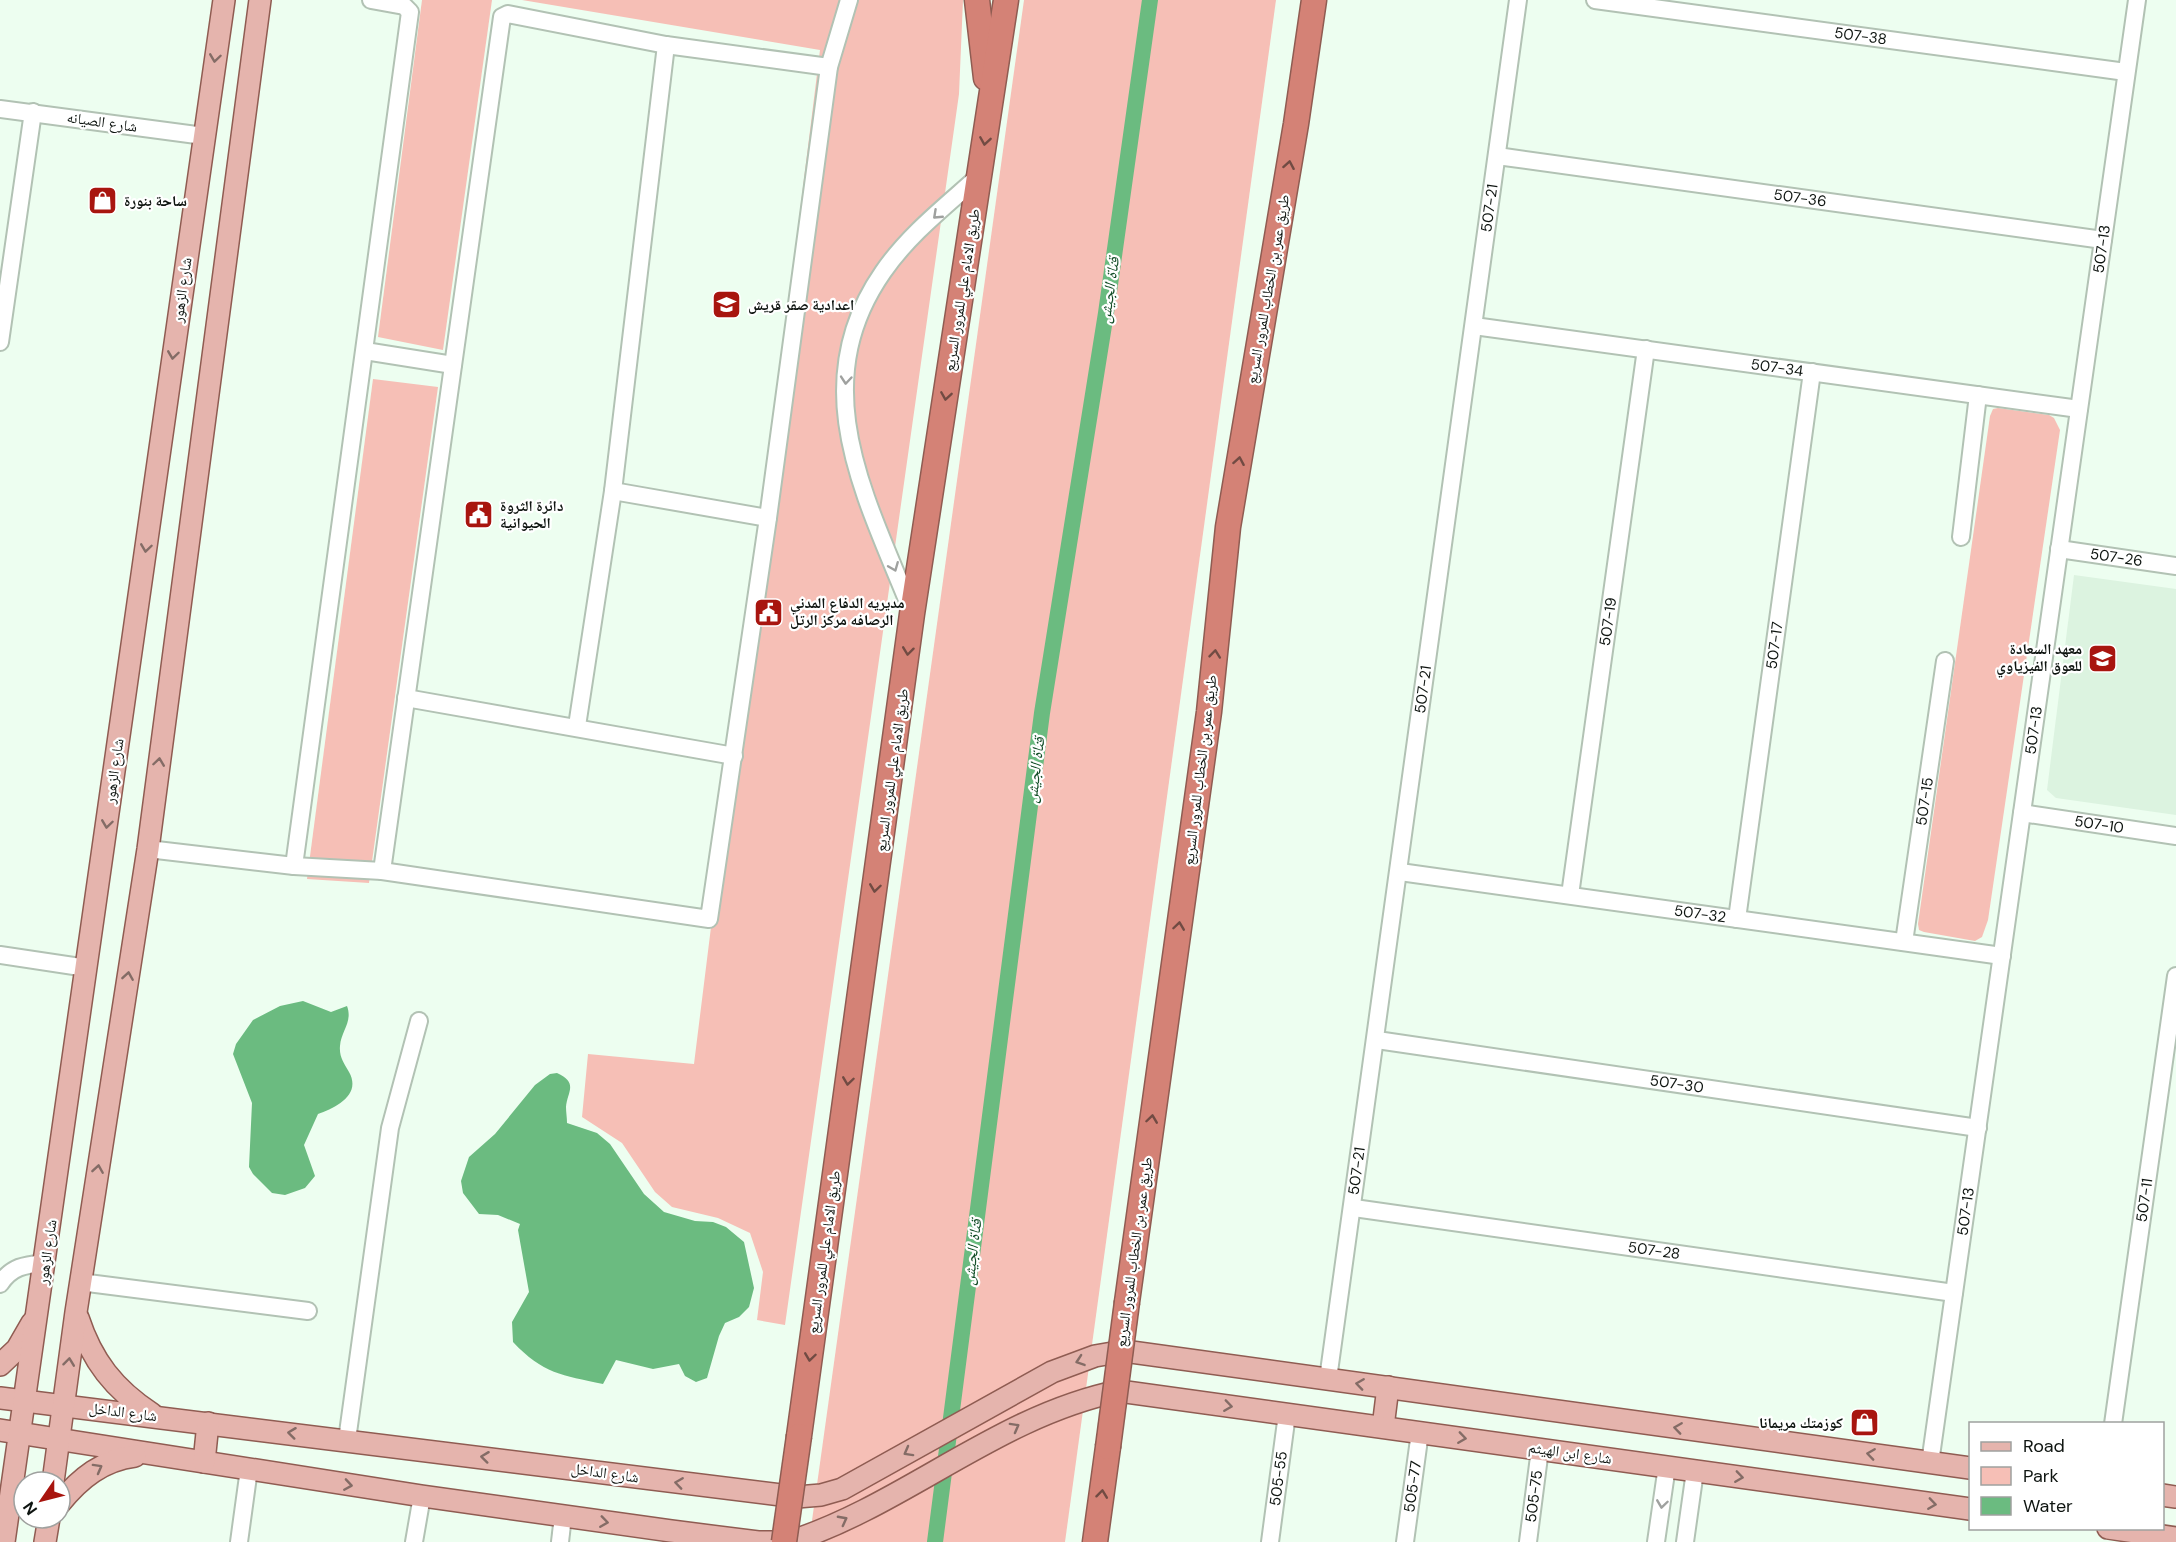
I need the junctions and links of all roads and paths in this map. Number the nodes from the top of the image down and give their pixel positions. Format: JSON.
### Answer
{"nodes":[{"id":1,"x":224,"y":0,"type":"edge"},
{"id":2,"x":260,"y":0,"type":"edge"},
{"id":3,"x":371,"y":0,"type":"edge"},
{"id":4,"x":849,"y":0,"type":"edge"},
{"id":5,"x":977,"y":0,"type":"edge"},
{"id":6,"x":1006,"y":0,"type":"edge"},
{"id":7,"x":1314,"y":0,"type":"edge"},
{"id":8,"x":1330,"y":0,"type":"edge"},
{"id":9,"x":1518,"y":0,"type":"edge"},
{"id":10,"x":1595,"y":0,"type":"edge"},
{"id":11,"x":2136,"y":0,"type":"edge"},
{"id":12,"x":666,"y":45,"type":"junction"},
{"id":13,"x":829,"y":67,"type":"junction"},
{"id":14,"x":2127,"y":72,"type":"junction"},
{"id":15,"x":990,"y":108,"type":"junction"},
{"id":16,"x":0,"y":109,"type":"edge"},
{"id":17,"x":33,"y":112,"type":"junction"},
{"id":18,"x":1296,"y":124,"type":"junction"},
{"id":19,"x":204,"y":136,"type":"junction"},
{"id":20,"x":1497,"y":156,"type":"junction"},
{"id":21,"x":980,"y":175,"type":"junction"},
{"id":22,"x":2103,"y":240,"type":"junction"},
{"id":23,"x":1474,"y":326,"type":"junction"},
{"id":24,"x":0,"y":342,"type":"edge"},
{"id":25,"x":1646,"y":349,"type":"junction"},
{"id":26,"x":365,"y":351,"type":"junction"},
{"id":27,"x":453,"y":365,"type":"junction"},
{"id":28,"x":1812,"y":372,"type":"junction"},
{"id":29,"x":1978,"y":395,"type":"junction"},
{"id":30,"x":2079,"y":409,"type":"junction"},
{"id":31,"x":613,"y":491,"type":"junction"},
{"id":32,"x":768,"y":519,"type":"junction"},
{"id":33,"x":1961,"y":537,"type":"dead end"},
{"id":34,"x":2059,"y":549,"type":"junction"},
{"id":35,"x":2176,"y":566,"type":"edge"},
{"id":36,"x":912,"y":614,"type":"junction"},
{"id":37,"x":1945,"y":662,"type":"dead end"},
{"id":38,"x":406,"y":698,"type":"junction"},
{"id":39,"x":577,"y":726,"type":"junction"},
{"id":40,"x":734,"y":756,"type":"junction"},
{"id":41,"x":2022,"y":813,"type":"junction"},
{"id":42,"x":2176,"y":836,"type":"edge"},
{"id":43,"x":148,"y":849,"type":"junction"},
{"id":44,"x":294,"y":866,"type":"junction"},
{"id":45,"x":382,"y":871,"type":"junction"},
{"id":46,"x":1400,"y":872,"type":"junction"},
{"id":47,"x":1570,"y":896,"type":"junction"},
{"id":48,"x":1737,"y":919,"type":"junction"},
{"id":49,"x":1904,"y":942,"type":"junction"},
{"id":50,"x":0,"y":956,"type":"edge"},
{"id":51,"x":2002,"y":956,"type":"junction"},
{"id":52,"x":87,"y":968,"type":"junction"},
{"id":53,"x":2176,"y":976,"type":"edge"},
{"id":54,"x":419,"y":1021,"type":"dead end"},
{"id":55,"x":1377,"y":1040,"type":"junction"},
{"id":56,"x":1977,"y":1128,"type":"junction"},
{"id":57,"x":1354,"y":1208,"type":"junction"},
{"id":58,"x":45,"y":1263,"type":"junction"},
{"id":59,"x":80,"y":1282,"type":"junction"},
{"id":60,"x":0,"y":1284,"type":"edge"},
{"id":61,"x":1954,"y":1293,"type":"junction"},
{"id":62,"x":39,"y":1306,"type":"junction"},
{"id":63,"x":308,"y":1311,"type":"dead end"},
{"id":64,"x":76,"y":1312,"type":"junction"},
{"id":65,"x":0,"y":1365,"type":"edge"},
{"id":66,"x":1328,"y":1379,"type":"junction"},
{"id":67,"x":1388,"y":1388,"type":"junction"},
{"id":68,"x":0,"y":1398,"type":"edge"},
{"id":69,"x":25,"y":1400,"type":"junction"},
{"id":70,"x":64,"y":1405,"type":"junction"},
{"id":71,"x":1287,"y":1414,"type":"junction"},
{"id":72,"x":154,"y":1416,"type":"junction"},
{"id":73,"x":2113,"y":1422,"type":"edge"},
{"id":74,"x":208,"y":1423,"type":"junction"},
{"id":75,"x":1383,"y":1427,"type":"junction"},
{"id":76,"x":10,"y":1431,"type":"edge"},
{"id":77,"x":1420,"y":1432,"type":"junction"},
{"id":78,"x":59,"y":1440,"type":"junction"},
{"id":79,"x":347,"y":1440,"type":"junction"},
{"id":80,"x":1540,"y":1449,"type":"junction"},
{"id":81,"x":148,"y":1454,"type":"junction"},
{"id":82,"x":204,"y":1462,"type":"junction"},
{"id":83,"x":1930,"y":1463,"type":"junction"},
{"id":84,"x":1667,"y":1466,"type":"junction"},
{"id":85,"x":1969,"y":1468,"type":"edge"},
{"id":86,"x":249,"y":1469,"type":"junction"},
{"id":87,"x":55,"y":1470,"type":"edge"},
{"id":88,"x":1695,"y":1471,"type":"junction"},
{"id":89,"x":72,"y":1488,"type":"edge"},
{"id":90,"x":0,"y":1494,"type":"edge"},
{"id":91,"x":422,"y":1496,"type":"junction"},
{"id":92,"x":1969,"y":1509,"type":"edge"},
{"id":93,"x":563,"y":1516,"type":"junction"},
{"id":94,"x":2122,"y":1530,"type":"edge"},
{"id":95,"x":5,"y":1535,"type":"edge"},
{"id":96,"x":670,"y":1536,"type":"edge"},
{"id":97,"x":2176,"y":1538,"type":"edge"},
{"id":98,"x":239,"y":1542,"type":"edge"},
{"id":99,"x":414,"y":1542,"type":"edge"},
{"id":100,"x":560,"y":1542,"type":"edge"},
{"id":101,"x":782,"y":1542,"type":"edge"},
{"id":102,"x":789,"y":1542,"type":"edge"},
{"id":103,"x":1095,"y":1542,"type":"edge"},
{"id":104,"x":1270,"y":1542,"type":"edge"},
{"id":105,"x":1405,"y":1542,"type":"edge"},
{"id":106,"x":1528,"y":1542,"type":"edge"},
{"id":107,"x":1656,"y":1542,"type":"edge"},
{"id":108,"x":1685,"y":1542,"type":"edge"}],
"edges":[{"from":1,"to":19,"type":"main road","name":"شارع الزهور","one_way":true},
{"from":43,"to":2,"type":"main road","one_way":true},
{"from":3,"to":26,"type":"street"},
{"from":4,"to":13,"type":"street"},
{"from":5,"to":15,"type":"highway"},
{"from":6,"to":15,"type":"highway","name":"طريق الامام علي للمرور السريع"},
{"from":7,"to":18,"type":"highway","name":"طريق عمر بن الخطاب للمرور السريع"},
{"from":8,"to":18,"type":"highway"},
{"from":9,"to":20,"type":"street","name":"507-21"},
{"from":10,"to":14,"type":"street","name":"507-38"},
{"from":11,"to":14,"type":"street","name":"507-13"},
{"from":12,"to":13,"type":"street"},
{"from":12,"to":27,"type":"street"},
{"from":12,"to":31,"type":"street"},
{"from":13,"to":32,"type":"street"},
{"from":14,"to":22,"type":"street","name":"507-13"},
{"from":15,"to":21,"type":"highway","name":"طريق الامام علي للمرور السريع","one_way":true},
{"from":16,"to":17,"type":"street","name":"شارع الصيانه"},
{"from":17,"to":19,"type":"street","name":"شارع الصيانه"},
{"from":17,"to":24,"type":"street"},
{"from":103,"to":18,"type":"highway","name":"طريق عمر بن الخطاب للمرور السريع","one_way":true,"bridge":true},
{"from":19,"to":52,"type":"main road","name":"شارع الزهور","one_way":true},
{"from":20,"to":22,"type":"street","name":"507-36"},
{"from":20,"to":23,"type":"street","name":"507-21"},
{"from":21,"to":36,"type":"highway","name":"طريق الامام علي للمرور السريع","one_way":true},
{"from":21,"to":36,"type":"street","one_way":true},
{"from":22,"to":30,"type":"street","name":"507-13"},
{"from":23,"to":25,"type":"street","name":"507-34"},
{"from":23,"to":46,"type":"street","name":"507-21"},
{"from":25,"to":28,"type":"street","name":"507-34"},
{"from":25,"to":47,"type":"street","name":"507-19"},
{"from":26,"to":27,"type":"street"},
{"from":26,"to":44,"type":"street"},
{"from":27,"to":38,"type":"street"},
{"from":28,"to":29,"type":"street","name":"507-34"},
{"from":28,"to":48,"type":"street","name":"507-17"},
{"from":29,"to":30,"type":"street","name":"507-34"},
{"from":29,"to":33,"type":"street"},
{"from":30,"to":34,"type":"street","name":"507-13"},
{"from":31,"to":32,"type":"street"},
{"from":31,"to":39,"type":"street"},
{"from":32,"to":40,"type":"street"},
{"from":34,"to":35,"type":"street","name":"507-26"},
{"from":34,"to":41,"type":"street","name":"507-13"},
{"from":36,"to":101,"type":"highway","name":"طريق الامام علي للمرور السريع","one_way":true,"bridge":true},
{"from":37,"to":49,"type":"street","name":"507-15"},
{"from":38,"to":39,"type":"street"},
{"from":38,"to":45,"type":"street"},
{"from":39,"to":40,"type":"street"},
{"from":40,"to":45,"type":"street"},
{"from":41,"to":42,"type":"street","name":"507-10"},
{"from":41,"to":51,"type":"street","name":"507-13"},
{"from":43,"to":44,"type":"street"},
{"from":59,"to":43,"type":"main road","one_way":true},
{"from":44,"to":45,"type":"street"},
{"from":46,"to":47,"type":"street","name":"507-32"},
{"from":46,"to":55,"type":"street","name":"507-21"},
{"from":47,"to":48,"type":"street","name":"507-32"},
{"from":48,"to":49,"type":"street","name":"507-32"},
{"from":49,"to":51,"type":"street","name":"507-32"},
{"from":50,"to":52,"type":"street"},
{"from":51,"to":56,"type":"street","name":"507-13"},
{"from":52,"to":58,"type":"main road","name":"شارع الزهور"},
{"from":53,"to":73,"type":"street","name":"507-11"},
{"from":54,"to":79,"type":"street"},
{"from":55,"to":56,"type":"street","name":"507-30"},
{"from":55,"to":57,"type":"street","name":"507-21"},
{"from":56,"to":61,"type":"street","name":"507-13"},
{"from":57,"to":61,"type":"street","name":"507-28"},
{"from":57,"to":66,"type":"street","name":"507-21"},
{"from":58,"to":60,"type":"street"},
{"from":58,"to":62,"type":"main road","name":"شارع الزهور"},
{"from":59,"to":63,"type":"street"},
{"from":59,"to":64,"type":"main road"},
{"from":61,"to":83,"type":"street","name":"507-13"},
{"from":62,"to":65,"type":"main road"},
{"from":62,"to":69,"type":"main road","name":"شارع الزهور"},
{"from":70,"to":64,"type":"main road","one_way":true},
{"from":64,"to":72,"type":"main road"},
{"from":67,"to":66,"type":"main road","one_way":true},
{"from":66,"to":79,"type":"main road","name":"شارع الداخل","one_way":true,"bridge":true},
{"from":67,"to":75,"type":"main road"},
{"from":83,"to":67,"type":"main road","one_way":true},
{"from":68,"to":69,"type":"main road","name":"شارع الداخل"},
{"from":69,"to":70,"type":"main road","name":"شارع الداخل"},
{"from":69,"to":76,"type":"main road","name":"شارع الزهور"},
{"from":70,"to":72,"type":"main road","name":"شارع الداخل"},
{"from":70,"to":78,"type":"main road"},
{"from":71,"to":75,"type":"main road","name":"شارع ابن الهيثم"},
{"from":102,"to":71,"type":"main road","name":"شارع ابن الهيثم","one_way":true},
{"from":71,"to":104,"type":"street","name":"505-55"},
{"from":72,"to":74,"type":"main road","name":"شارع الداخل"},
{"from":79,"to":74,"type":"main road","name":"شارع الداخل","one_way":true},
{"from":74,"to":82,"type":"main road"},
{"from":75,"to":77,"type":"main road","name":"شارع ابن الهيثم"},
{"from":76,"to":78,"type":"main road"},
{"from":76,"to":95,"type":"main road","name":"شارع الزهور"},
{"from":77,"to":80,"type":"main road","name":"شارع ابن الهيثم","one_way":true},
{"from":77,"to":105,"type":"street","name":"505-77"},
{"from":78,"to":81,"type":"main road"},
{"from":78,"to":87,"type":"main road"},
{"from":80,"to":84,"type":"main road","name":"شارع ابن الهيثم"},
{"from":80,"to":106,"type":"street","name":"505-75"},
{"from":81,"to":82,"type":"main road"},
{"from":89,"to":81,"type":"main road","one_way":true},
{"from":82,"to":86,"type":"main road"},
{"from":83,"to":85,"type":"main road"},
{"from":84,"to":88,"type":"main road","name":"شارع ابن الهيثم"},
{"from":84,"to":107,"type":"street","one_way":true},
{"from":86,"to":91,"type":"main road","one_way":true},
{"from":86,"to":98,"type":"street"},
{"from":88,"to":92,"type":"main road","name":"شارع ابن الهيثم","one_way":true},
{"from":88,"to":108,"type":"street"},
{"from":90,"to":95,"type":"main road"},
{"from":91,"to":93,"type":"main road"},
{"from":91,"to":99,"type":"street"},
{"from":93,"to":96,"type":"main road","one_way":true},
{"from":93,"to":100,"type":"street"},
{"from":94,"to":97,"type":"main road"},
{"from":96,"to":101,"type":"main road"}]}
